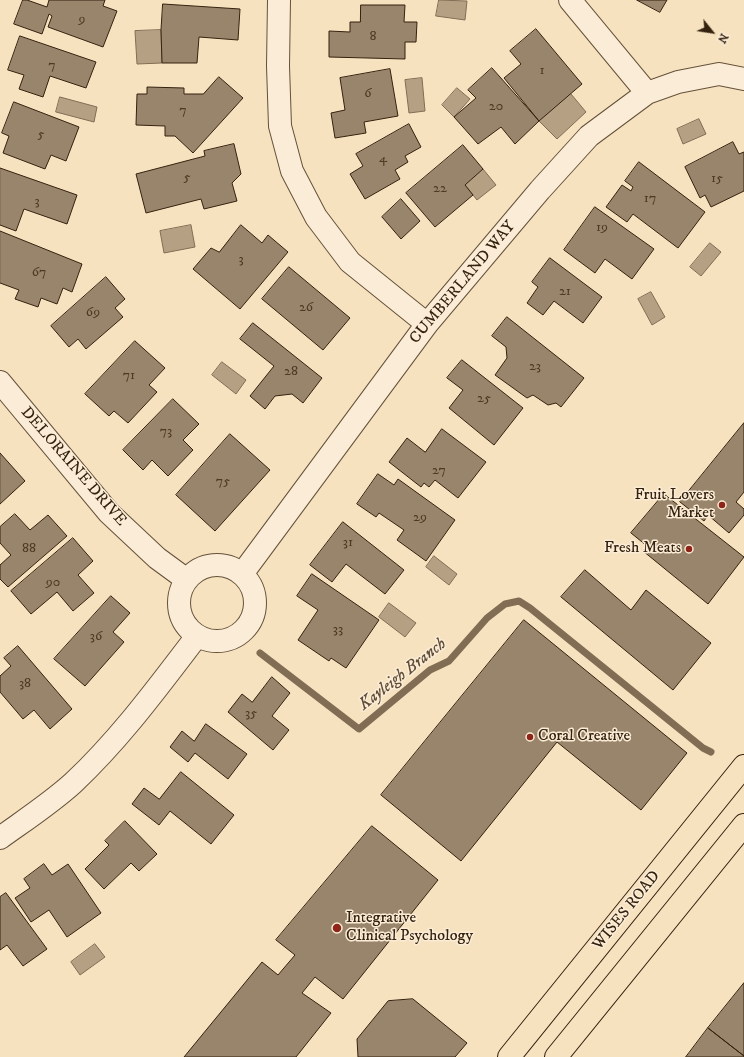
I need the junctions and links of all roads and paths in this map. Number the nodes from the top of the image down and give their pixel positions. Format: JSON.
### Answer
{"nodes":[{"id":1,"x":279,"y":0,"type":"edge"},
{"id":2,"x":570,"y":0,"type":"edge"},
{"id":3,"x":744,"y":79,"type":"edge"},
{"id":4,"x":648,"y":92,"type":"junction"},
{"id":5,"x":427,"y":324,"type":"junction"},
{"id":6,"x":0,"y":382,"type":"edge"},
{"id":7,"x":242,"y":574,"type":"junction"},
{"id":8,"x":187,"y":580,"type":"junction"},
{"id":9,"x":197,"y":636,"type":"junction"},
{"id":10,"x":744,"y":766,"type":"edge"},
{"id":11,"x":744,"y":825,"type":"edge"},
{"id":12,"x":0,"y":838,"type":"edge"},
{"id":13,"x":509,"y":1057,"type":"edge"},
{"id":14,"x":556,"y":1057,"type":"edge"}],
"edges":[{"from":1,"to":5,"type":"street"},
{"from":2,"to":4,"type":"street"},
{"from":3,"to":4,"type":"street","name":"CUMBERLAND WAY"},
{"from":4,"to":5,"type":"street","name":"CUMBERLAND WAY"},
{"from":5,"to":7,"type":"street","name":"CUMBERLAND WAY"},
{"from":6,"to":8,"type":"street","name":"DELORAINE DRIVE"},
{"from":7,"to":8,"type":"street"},
{"from":7,"to":9,"type":"street"},
{"from":8,"to":9,"type":"street"},
{"from":9,"to":12,"type":"street"},
{"from":10,"to":13,"type":"main road","name":"WISES ROAD"},
{"from":11,"to":14,"type":"main road"}]}
